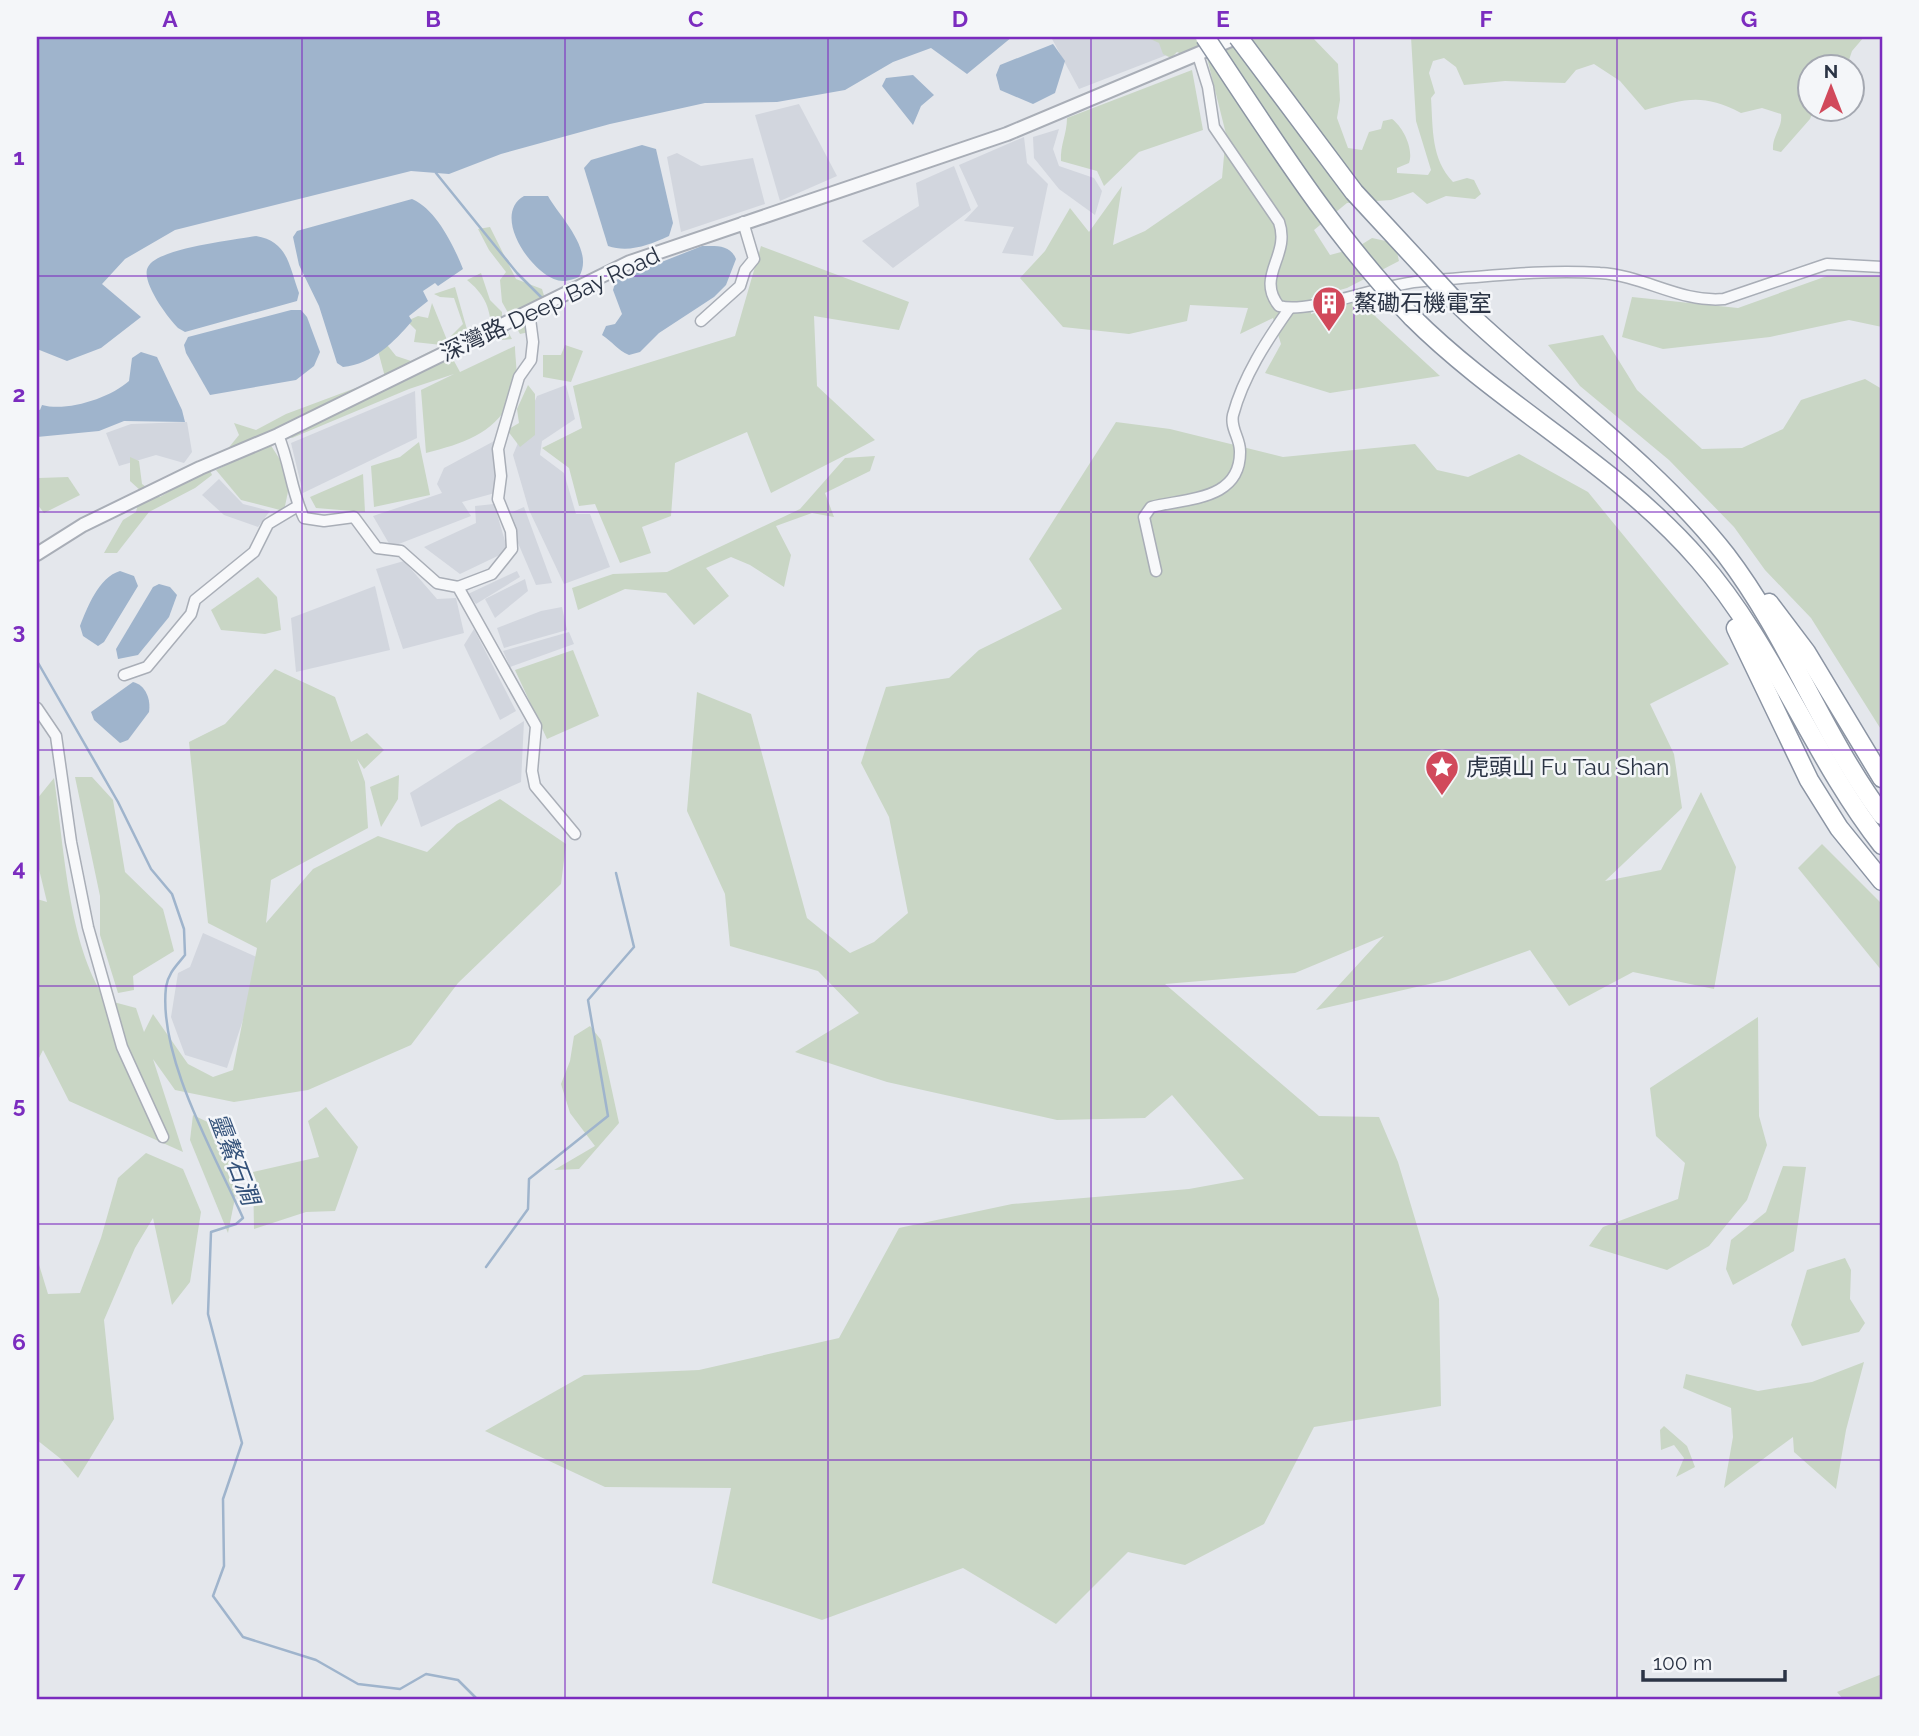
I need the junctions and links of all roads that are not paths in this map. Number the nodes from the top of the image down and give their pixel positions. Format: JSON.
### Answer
{"nodes":[{"id":1,"x":1205,"y":37,"type":"edge"},
{"id":2,"x":1238,"y":37,"type":"edge"},
{"id":3,"x":1198,"y":55,"type":"junction"},
{"id":4,"x":743,"y":222,"type":"junction"},
{"id":5,"x":1882,"y":267,"type":"edge"},
{"id":6,"x":1289,"y":309,"type":"junction"},
{"id":7,"x":528,"y":311,"type":"junction"},
{"id":8,"x":701,"y":321,"type":"dead end"},
{"id":9,"x":278,"y":435,"type":"junction"},
{"id":10,"x":298,"y":506,"type":"junction"},
{"id":11,"x":37,"y":554,"type":"edge"},
{"id":12,"x":1156,"y":571,"type":"dead end"},
{"id":13,"x":1739,"y":573,"type":"junction"},
{"id":14,"x":1716,"y":580,"type":"junction"},
{"id":15,"x":458,"y":587,"type":"junction"},
{"id":16,"x":124,"y":675,"type":"dead end"},
{"id":17,"x":37,"y":708,"type":"edge"},
{"id":18,"x":1882,"y":778,"type":"edge"},
{"id":19,"x":1882,"y":815,"type":"edge"},
{"id":20,"x":575,"y":834,"type":"dead end"},
{"id":21,"x":1882,"y":845,"type":"edge"},
{"id":22,"x":1882,"y":881,"type":"edge"},
{"id":23,"x":163,"y":1138,"type":"dead end"}],
"edges":[{"from":1,"to":14,"type":"highway","bridge":true},
{"from":2,"to":3,"type":"street","name":"深灣路 Deep Bay Road"},
{"from":2,"to":13,"type":"highway","bridge":true},
{"from":3,"to":4,"type":"street","name":"深灣路 Deep Bay Road"},
{"from":3,"to":6,"type":"street"},
{"from":4,"to":7,"type":"street","name":"深灣路 Deep Bay Road"},
{"from":4,"to":8,"type":"street"},
{"from":5,"to":6,"type":"street"},
{"from":6,"to":12,"type":"street"},
{"from":7,"to":9,"type":"street","name":"深灣路 Deep Bay Road"},
{"from":7,"to":15,"type":"street"},
{"from":9,"to":10,"type":"street"},
{"from":9,"to":11,"type":"street","name":"深灣路 Deep Bay Road"},
{"from":10,"to":15,"type":"street"},
{"from":10,"to":16,"type":"street"},
{"from":13,"to":18,"type":"highway"},
{"from":13,"to":19,"type":"highway"},
{"from":14,"to":21,"type":"highway"},
{"from":14,"to":22,"type":"highway"},
{"from":15,"to":20,"type":"street"},
{"from":17,"to":23,"type":"street"}]}
